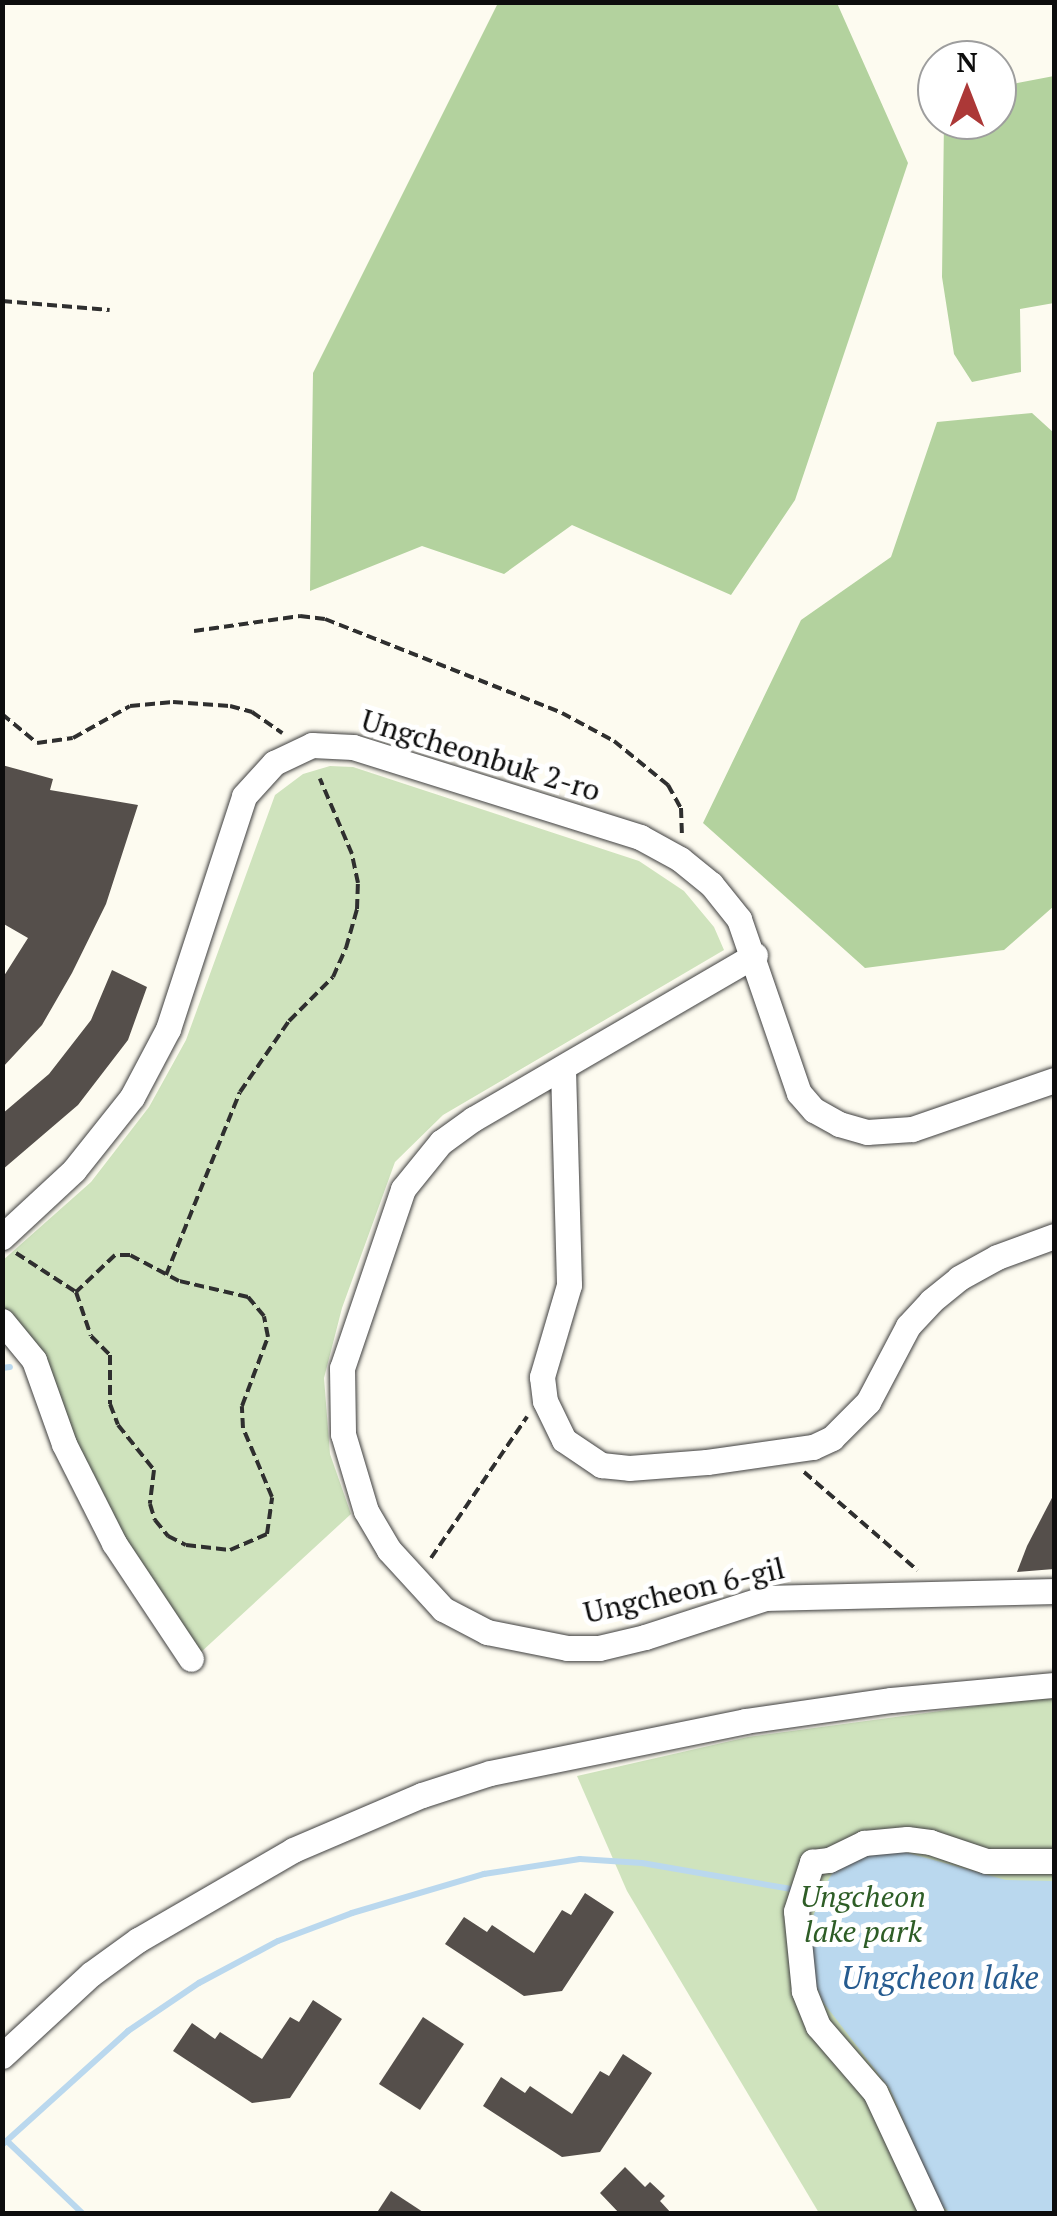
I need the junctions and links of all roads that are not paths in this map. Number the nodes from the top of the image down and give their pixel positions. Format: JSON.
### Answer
{"nodes":[{"id":1,"x":754,"y":954,"type":"junction"},
{"id":2,"x":563,"y":1069,"type":"junction"},
{"id":3,"x":1054,"y":1080,"type":"edge"},
{"id":4,"x":1054,"y":1236,"type":"edge"},
{"id":5,"x":9,"y":1245,"type":"edge"},
{"id":6,"x":2,"y":1321,"type":"edge"},
{"id":7,"x":1054,"y":1591,"type":"edge"},
{"id":8,"x":191,"y":1659,"type":"dead end"},
{"id":9,"x":1054,"y":1685,"type":"edge"},
{"id":10,"x":1054,"y":1861,"type":"edge"},
{"id":11,"x":2,"y":2056,"type":"edge"},
{"id":12,"x":932,"y":2214,"type":"edge"}],
"edges":[{"from":1,"to":2,"type":"street","name":"Ungcheon 6-gil"},
{"from":1,"to":3,"type":"street","name":"Ungcheonbuk 2-ro"},
{"from":1,"to":5,"type":"street","name":"Ungcheonbuk 2-ro"},
{"from":2,"to":4,"type":"street"},
{"from":2,"to":7,"type":"street","name":"Ungcheon 6-gil"},
{"from":6,"to":8,"type":"street"},
{"from":9,"to":11,"type":"street"},
{"from":10,"to":12,"type":"street"}]}
